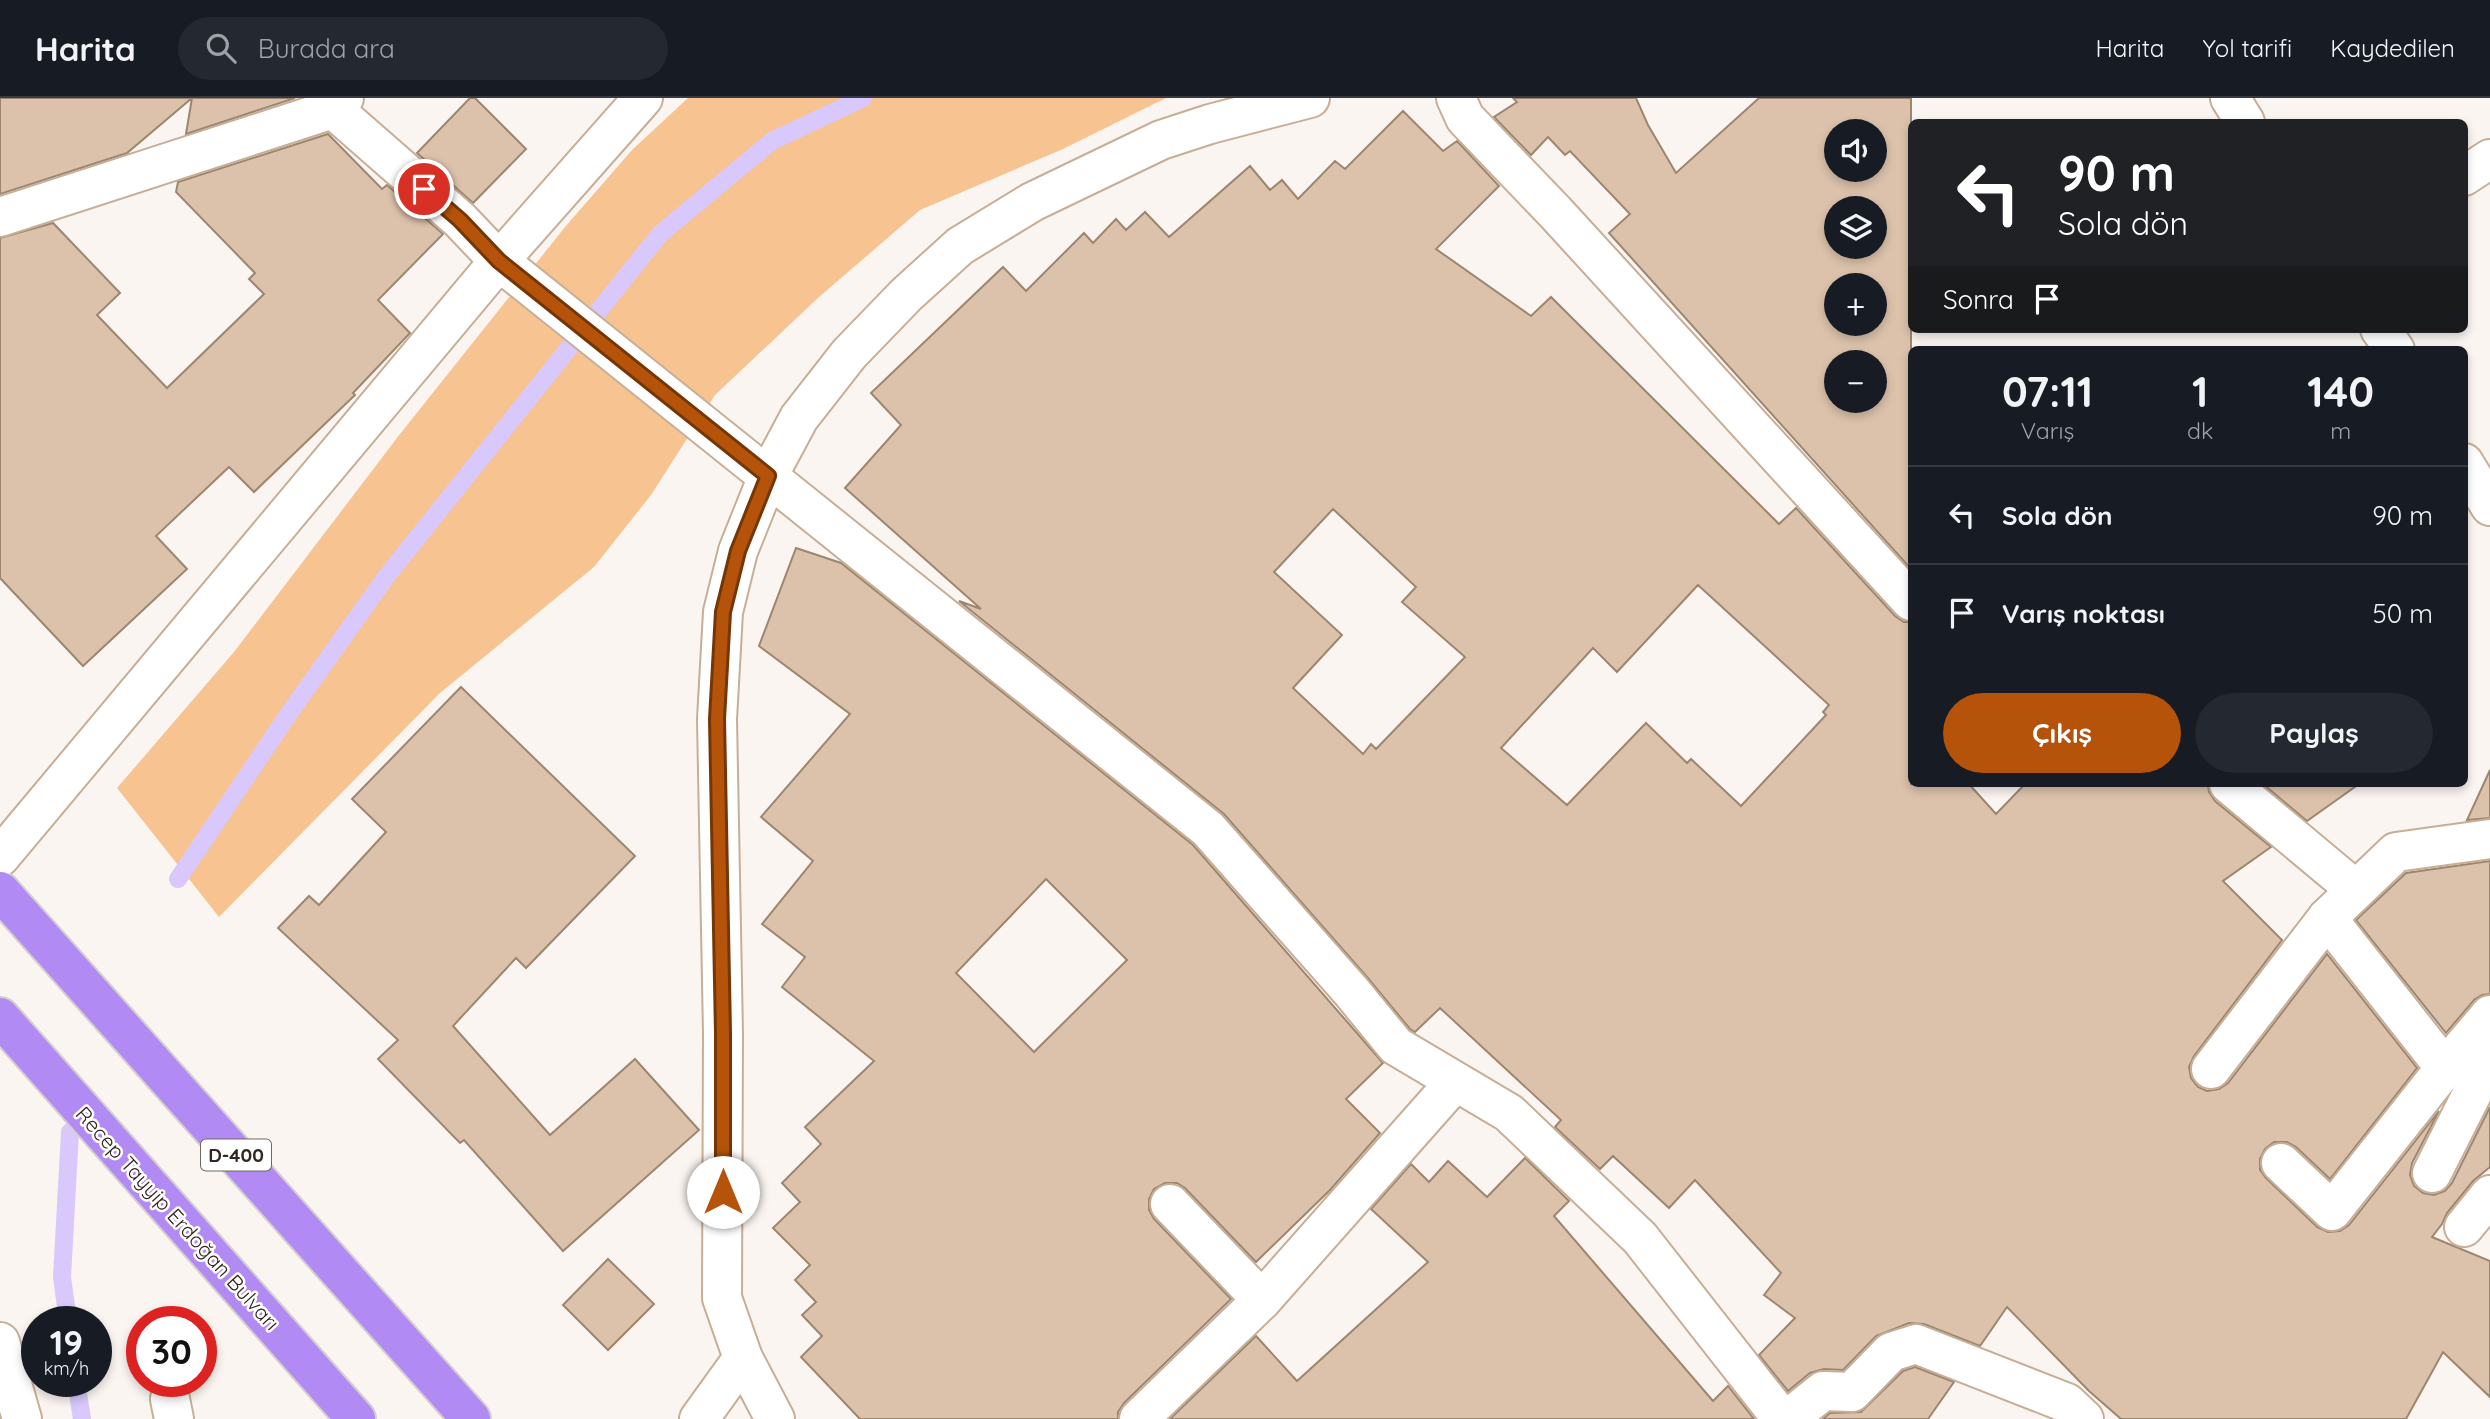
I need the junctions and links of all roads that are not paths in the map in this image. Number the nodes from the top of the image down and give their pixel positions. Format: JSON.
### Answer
{"nodes":[{"id":1,"x":643,"y":98,"type":"edge"},
{"id":2,"x":1310,"y":98,"type":"edge"},
{"id":3,"x":1456,"y":98,"type":"edge"},
{"id":4,"x":2230,"y":98,"type":"edge"},
{"id":5,"x":339,"y":104,"type":"edge"},
{"id":6,"x":283,"y":110,"type":"edge"},
{"id":7,"x":2243,"y":119,"type":"edge"},
{"id":8,"x":2490,"y":159,"type":"edge"},
{"id":9,"x":2468,"y":173,"type":"edge"},
{"id":10,"x":0,"y":217,"type":"edge"},
{"id":11,"x":499,"y":261,"type":"junction"},
{"id":12,"x":2468,"y":470,"type":"edge"},
{"id":13,"x":768,"y":476,"type":"junction"},
{"id":14,"x":2490,"y":506,"type":"edge"},
{"id":15,"x":1908,"y":598,"type":"edge"},
{"id":16,"x":2233,"y":787,"type":"edge"},
{"id":17,"x":2490,"y":839,"type":"edge"},
{"id":18,"x":0,"y":857,"type":"edge"},
{"id":19,"x":2357,"y":890,"type":"junction"},
{"id":20,"x":0,"y":891,"type":"edge"},
{"id":21,"x":2327,"y":918,"type":"junction"},
{"id":22,"x":2490,"y":1015,"type":"edge"},
{"id":23,"x":0,"y":1017,"type":"edge"},
{"id":24,"x":2490,"y":1058,"type":"edge"},
{"id":25,"x":2445,"y":1068,"type":"junction"},
{"id":26,"x":2211,"y":1069,"type":"dead end"},
{"id":27,"x":1455,"y":1082,"type":"junction"},
{"id":28,"x":2281,"y":1163,"type":"dead end"},
{"id":29,"x":2432,"y":1173,"type":"dead end"},
{"id":30,"x":2490,"y":1195,"type":"edge"},
{"id":31,"x":1170,"y":1204,"type":"dead end"},
{"id":32,"x":2464,"y":1227,"type":"dead end"},
{"id":33,"x":1262,"y":1300,"type":"junction"},
{"id":34,"x":0,"y":1342,"type":"edge"},
{"id":35,"x":743,"y":1358,"type":"junction"},
{"id":36,"x":22,"y":1419,"type":"edge"},
{"id":37,"x":356,"y":1419,"type":"edge"},
{"id":38,"x":471,"y":1419,"type":"edge"},
{"id":39,"x":699,"y":1419,"type":"edge"},
{"id":40,"x":775,"y":1419,"type":"edge"},
{"id":41,"x":1139,"y":1419,"type":"edge"},
{"id":42,"x":1782,"y":1419,"type":"edge"},
{"id":43,"x":1788,"y":1419,"type":"edge"},
{"id":44,"x":2084,"y":1419,"type":"edge"}],
"edges":[{"from":1,"to":11,"type":"street"},
{"from":2,"to":13,"type":"street"},
{"from":3,"to":15,"type":"street"},
{"from":4,"to":7,"type":"street"},
{"from":5,"to":6,"type":"street"},
{"from":5,"to":11,"type":"street"},
{"from":6,"to":10,"type":"street"},
{"from":8,"to":9,"type":"street"},
{"from":11,"to":13,"type":"street"},
{"from":11,"to":18,"type":"street"},
{"from":12,"to":14,"type":"street"},
{"from":13,"to":27,"type":"street"},
{"from":13,"to":35,"type":"street"},
{"from":16,"to":19,"type":"street"},
{"from":17,"to":19,"type":"street"},
{"from":19,"to":21,"type":"street"},
{"from":20,"to":38,"type":"highway","number":"D-400"},
{"from":21,"to":25,"type":"street"},
{"from":21,"to":26,"type":"street"},
{"from":22,"to":25,"type":"street"},
{"from":23,"to":37,"type":"highway","name":"Recep Tayyip Erdoğan Bulvarı"},
{"from":24,"to":29,"type":"street"},
{"from":25,"to":28,"type":"street"},
{"from":27,"to":33,"type":"street"},
{"from":27,"to":42,"type":"street"},
{"from":30,"to":32,"type":"street"},
{"from":31,"to":33,"type":"street"},
{"from":33,"to":41,"type":"street"},
{"from":34,"to":36,"type":"street"},
{"from":35,"to":39,"type":"street"},
{"from":35,"to":40,"type":"street"},
{"from":43,"to":44,"type":"street"}]}
